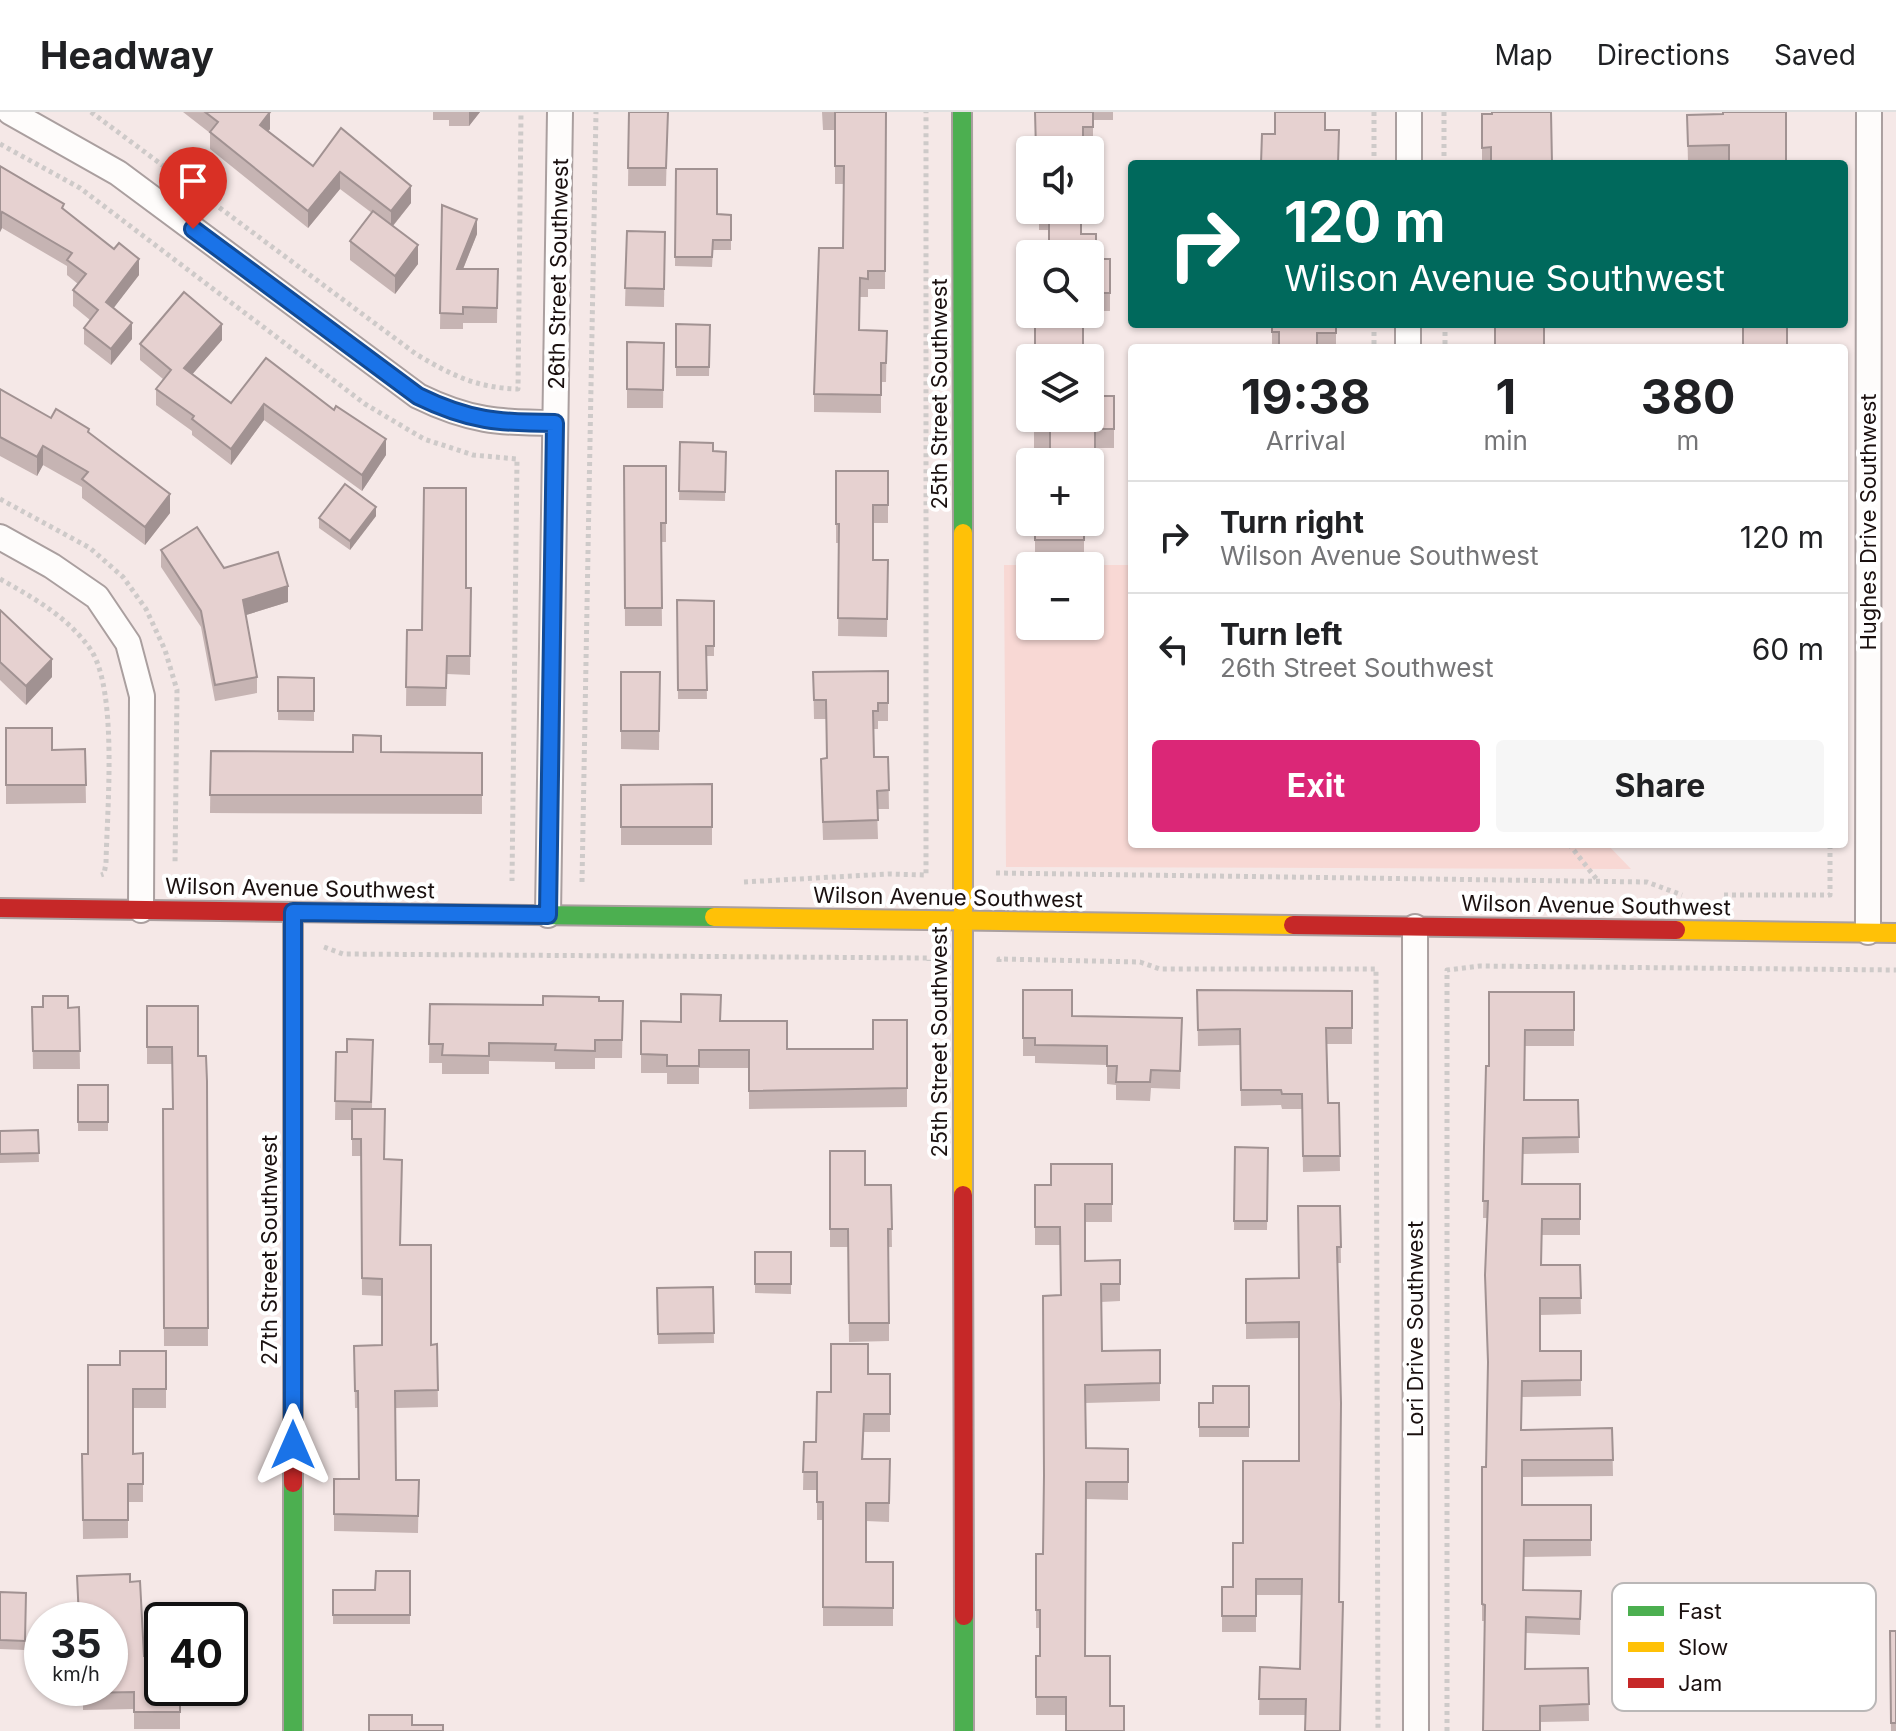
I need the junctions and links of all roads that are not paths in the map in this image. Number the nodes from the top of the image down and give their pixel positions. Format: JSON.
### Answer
{"nodes":[{"id":1,"x":10,"y":112,"type":"edge"},
{"id":2,"x":560,"y":112,"type":"edge"},
{"id":3,"x":962,"y":112,"type":"edge"},
{"id":4,"x":1409,"y":112,"type":"edge"},
{"id":5,"x":1869,"y":112,"type":"edge"},
{"id":6,"x":1409,"y":160,"type":"edge"},
{"id":7,"x":555,"y":423,"type":"junction"},
{"id":8,"x":0,"y":537,"type":"edge"},
{"id":9,"x":0,"y":908,"type":"edge"},
{"id":10,"x":141,"y":910,"type":"junction"},
{"id":11,"x":293,"y":912,"type":"junction"},
{"id":12,"x":548,"y":915,"type":"junction"},
{"id":13,"x":963,"y":921,"type":"junction"},
{"id":14,"x":1415,"y":927,"type":"junction"},
{"id":15,"x":1868,"y":932,"type":"junction"},
{"id":16,"x":1896,"y":933,"type":"edge"},
{"id":17,"x":293,"y":1731,"type":"edge"},
{"id":18,"x":964,"y":1731,"type":"edge"},
{"id":19,"x":1416,"y":1731,"type":"edge"}],
"edges":[{"from":1,"to":7,"type":"street"},
{"from":2,"to":7,"type":"street","name":"26th Street Southwest"},
{"from":3,"to":13,"type":"street","name":"25th Street Southwest"},
{"from":4,"to":6,"type":"street"},
{"from":5,"to":15,"type":"street","name":"Hughes Drive Southwest"},
{"from":7,"to":12,"type":"street","name":"26th Street Southwest"},
{"from":8,"to":10,"type":"street"},
{"from":9,"to":10,"type":"street","name":"Wilson Avenue Southwest"},
{"from":10,"to":11,"type":"street","name":"Wilson Avenue Southwest"},
{"from":11,"to":12,"type":"street","name":"Wilson Avenue Southwest"},
{"from":11,"to":17,"type":"street","name":"27th Street Southwest"},
{"from":12,"to":13,"type":"street","name":"Wilson Avenue Southwest"},
{"from":13,"to":14,"type":"street","name":"Wilson Avenue Southwest"},
{"from":13,"to":18,"type":"street","name":"25th Street Southwest"},
{"from":14,"to":15,"type":"street","name":"Wilson Avenue Southwest"},
{"from":14,"to":19,"type":"street","name":"Lori Drive Southwest"},
{"from":15,"to":16,"type":"street","name":"Wilson Avenue Southwest"}]}
